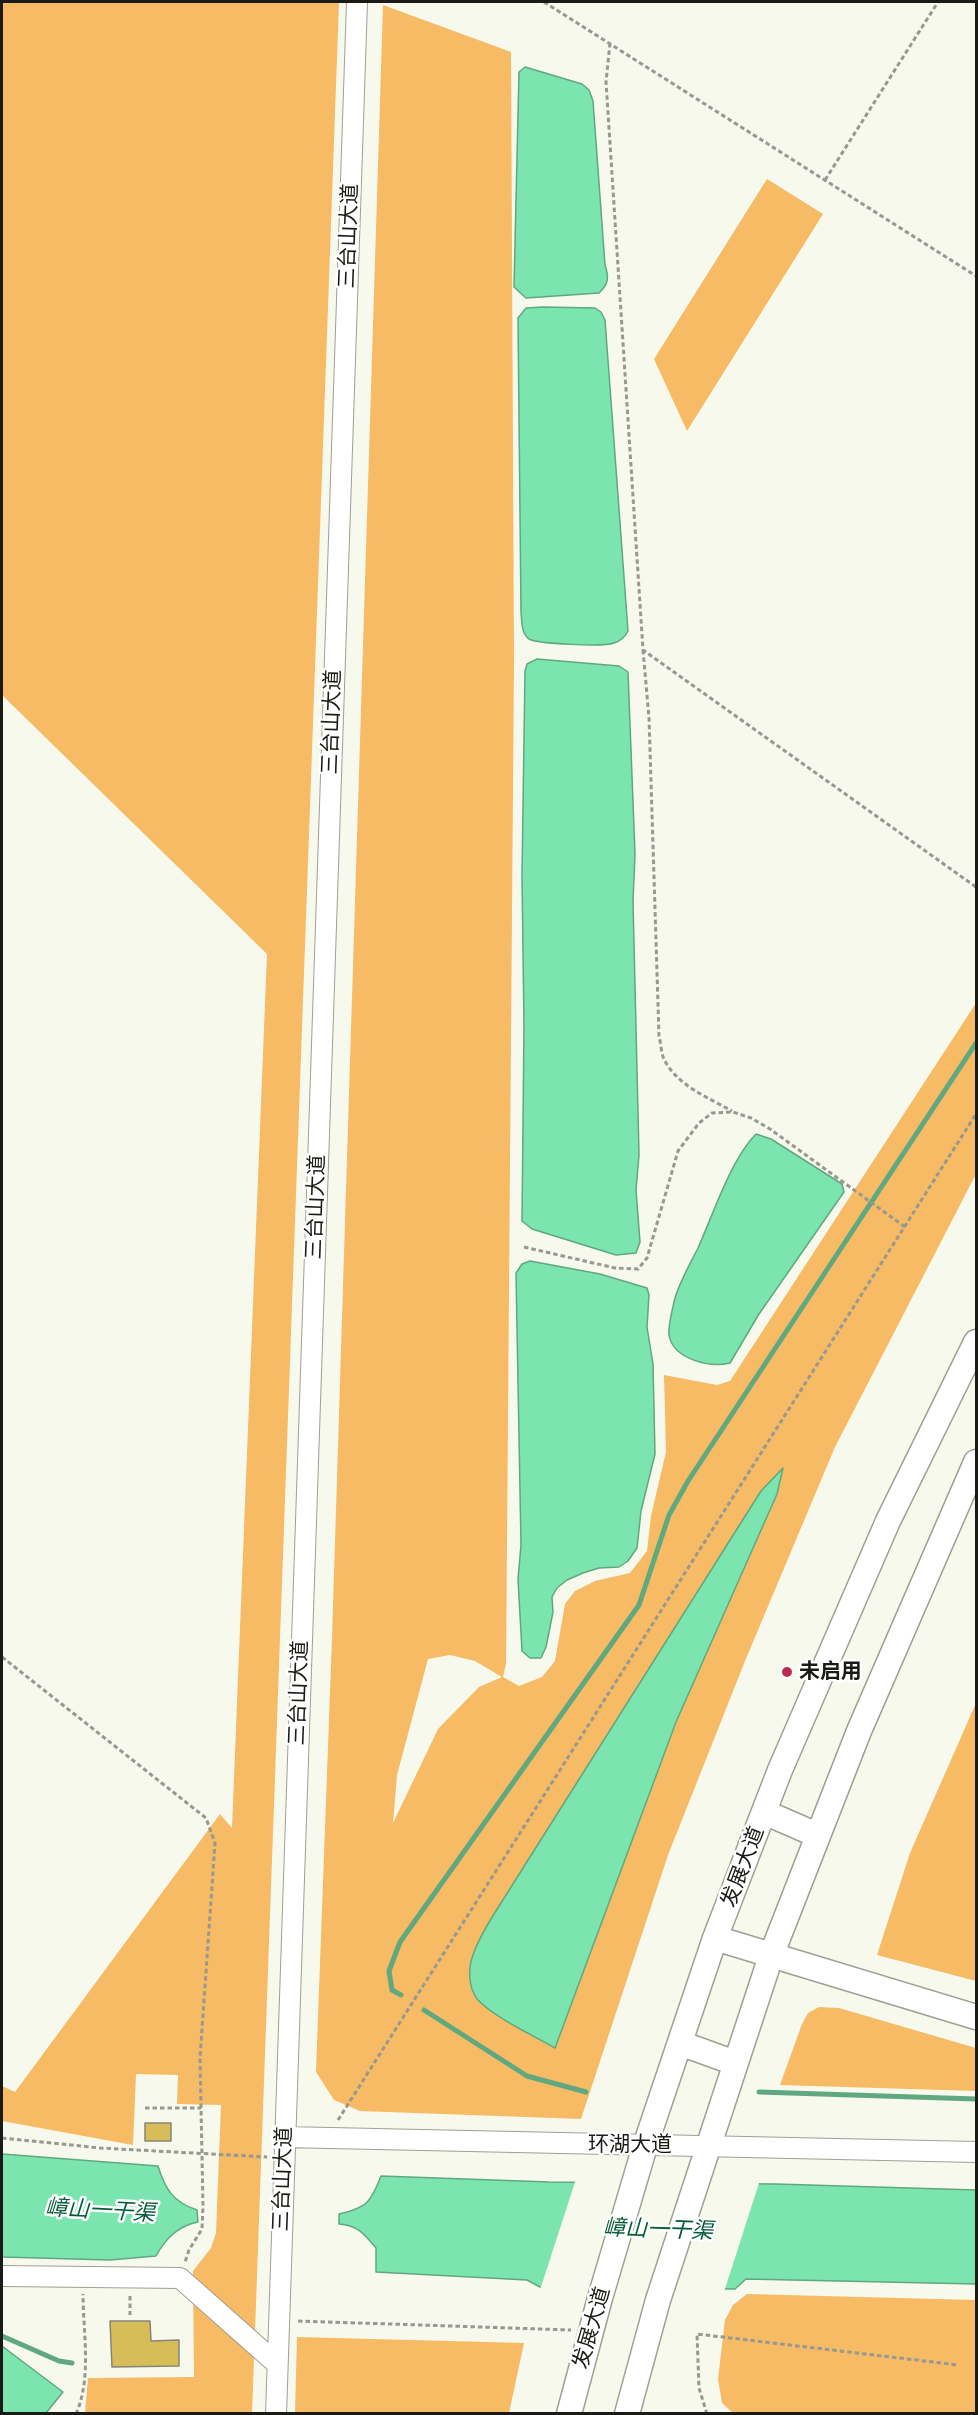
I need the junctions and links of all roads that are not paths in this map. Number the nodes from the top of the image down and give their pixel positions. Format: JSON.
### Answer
{"nodes":[{"id":1,"x":357,"y":2,"type":"edge"},
{"id":2,"x":976,"y":1342,"type":"edge"},
{"id":3,"x":976,"y":1462,"type":"edge"},
{"id":4,"x":764,"y":1812,"type":"junction"},
{"id":5,"x":817,"y":1835,"type":"junction"},
{"id":6,"x":716,"y":1938,"type":"junction"},
{"id":7,"x":771,"y":1956,"type":"junction"},
{"id":8,"x":976,"y":2017,"type":"edge"},
{"id":9,"x":680,"y":2043,"type":"junction"},
{"id":10,"x":735,"y":2062,"type":"junction"},
{"id":11,"x":284,"y":2137,"type":"junction"},
{"id":12,"x":976,"y":2152,"type":"edge"},
{"id":13,"x":643,"y":2155,"type":"junction"},
{"id":14,"x":706,"y":2155,"type":"junction"},
{"id":15,"x":2,"y":2277,"type":"edge"},
{"id":16,"x":277,"y":2364,"type":"junction"},
{"id":17,"x":276,"y":2414,"type":"edge"},
{"id":18,"x":569,"y":2414,"type":"edge"},
{"id":19,"x":627,"y":2414,"type":"edge"}],
"edges":[{"from":1,"to":11,"type":"street","name":"三台山大道"},
{"from":2,"to":4,"type":"main road","name":"发展大道"},
{"from":3,"to":5,"type":"main road"},
{"from":4,"to":5,"type":"main road"},
{"from":4,"to":6,"type":"main road","name":"发展大道"},
{"from":5,"to":7,"type":"main road"},
{"from":6,"to":7,"type":"main road"},
{"from":6,"to":9,"type":"main road","name":"发展大道"},
{"from":7,"to":8,"type":"main road"},
{"from":7,"to":10,"type":"main road"},
{"from":9,"to":10,"type":"main road"},
{"from":9,"to":13,"type":"main road","name":"发展大道"},
{"from":10,"to":14,"type":"main road"},
{"from":11,"to":13,"type":"street","name":"环湖大道"},
{"from":11,"to":16,"type":"street","name":"三台山大道"},
{"from":12,"to":14,"type":"street","name":"环湖大道"},
{"from":13,"to":14,"type":"street","name":"环湖大道"},
{"from":13,"to":18,"type":"main road","name":"发展大道"},
{"from":14,"to":19,"type":"main road"},
{"from":15,"to":16,"type":"street"},
{"from":16,"to":17,"type":"street","name":"三台山大道"}]}
